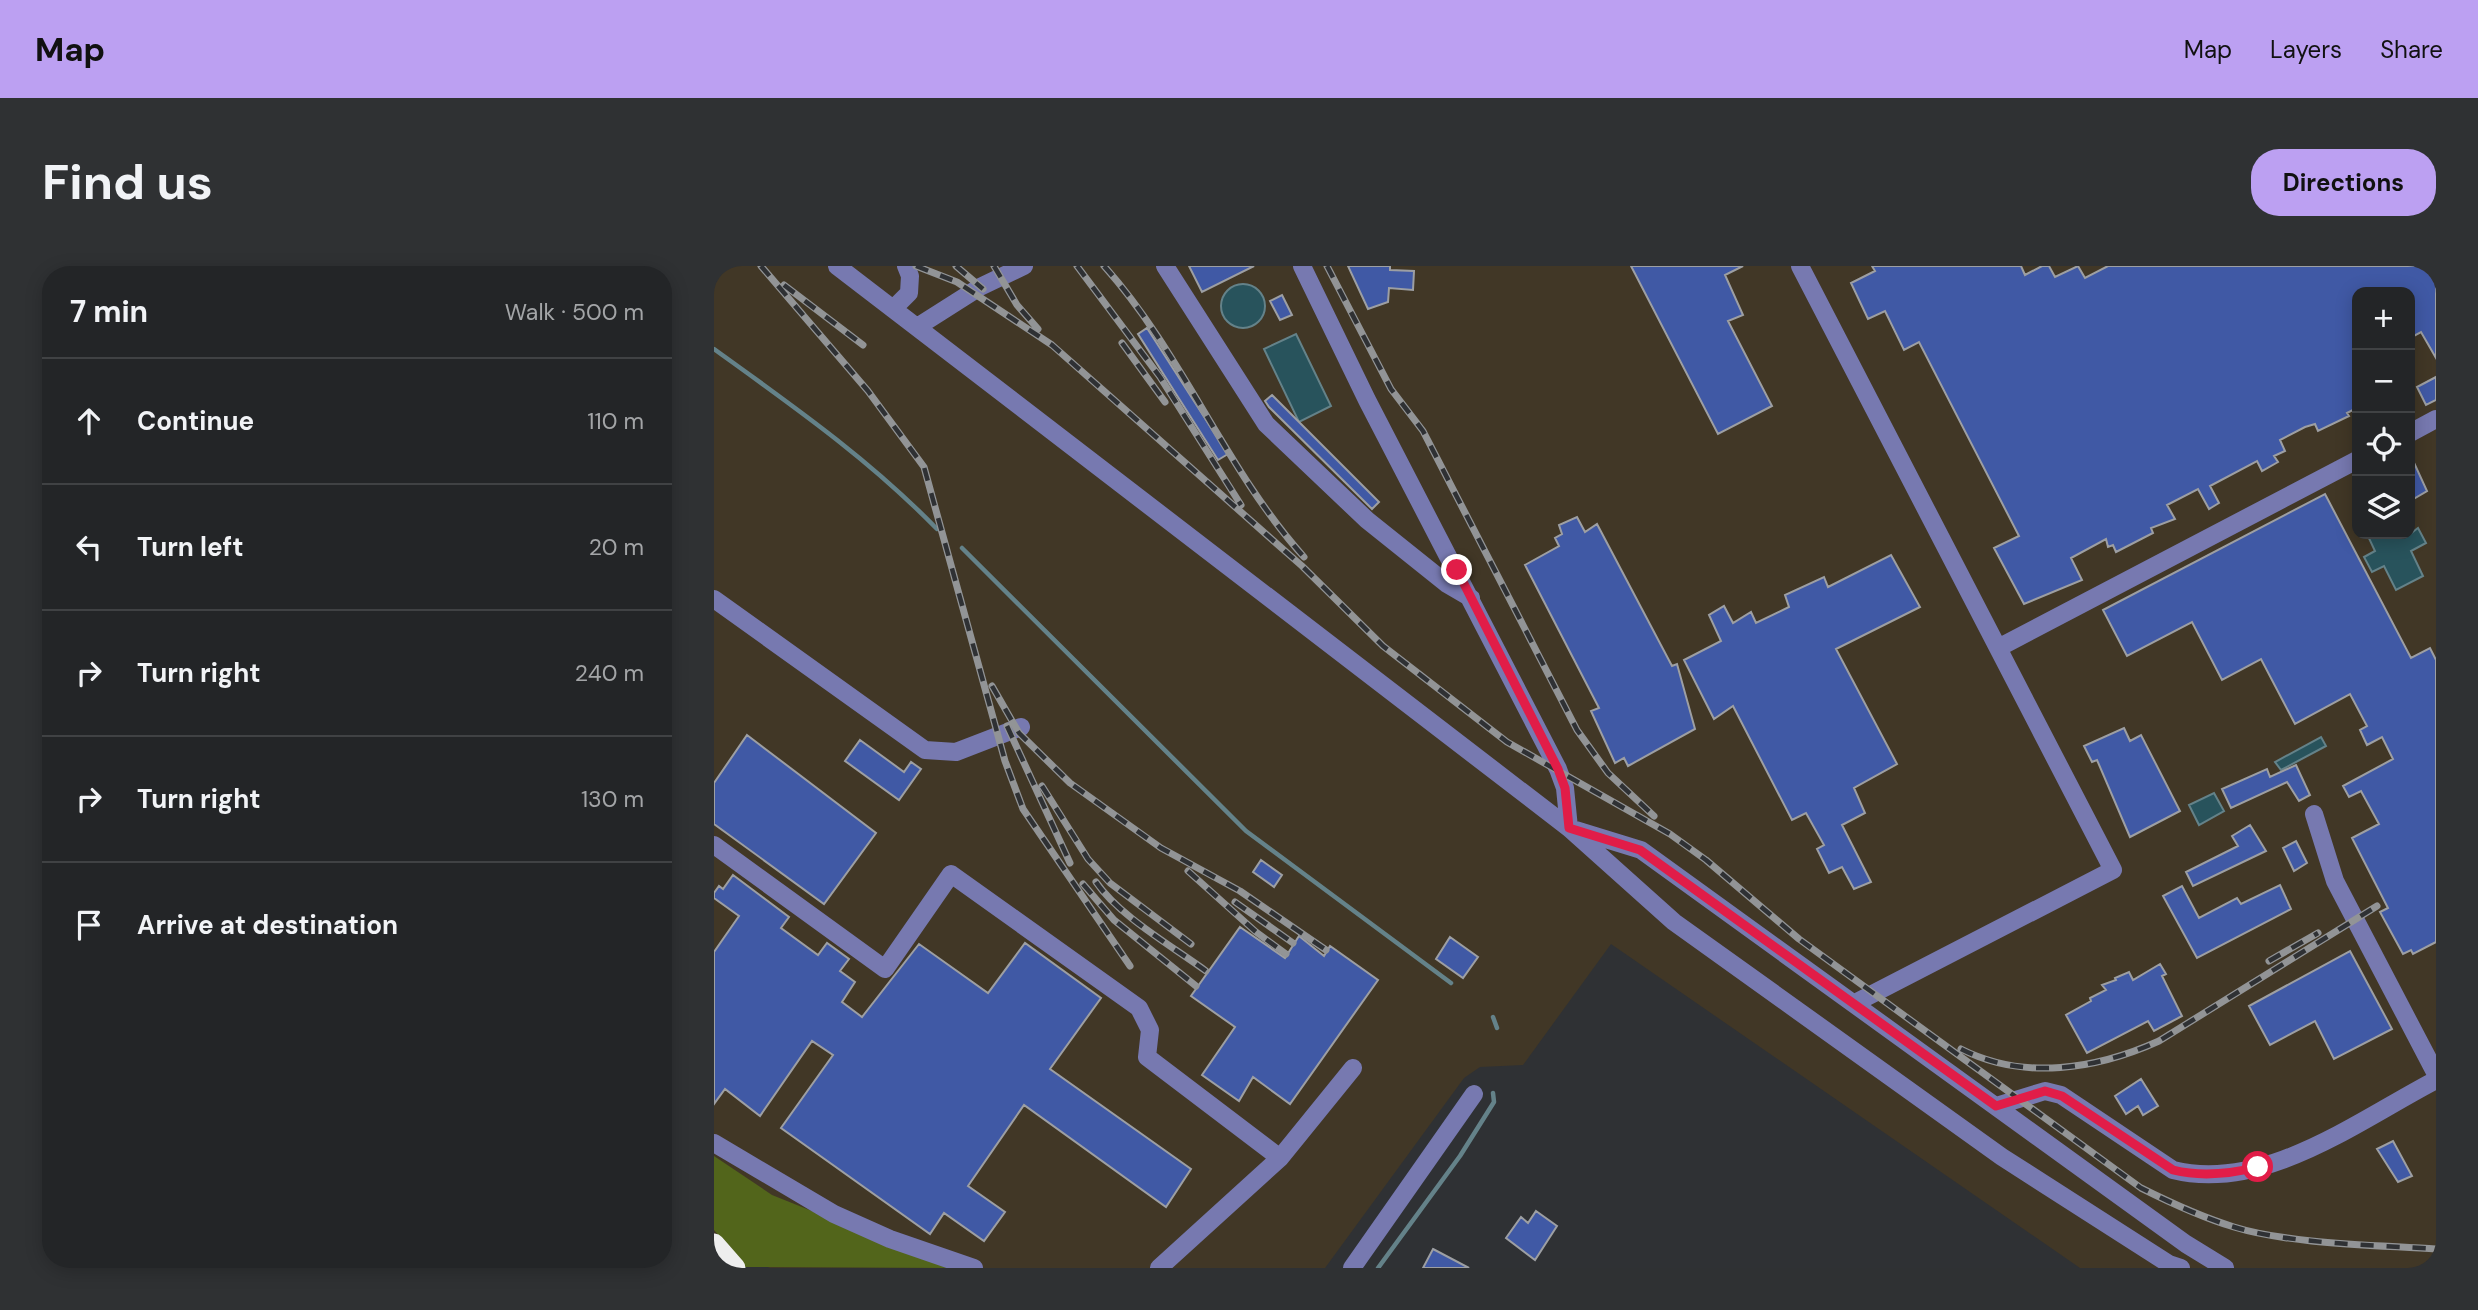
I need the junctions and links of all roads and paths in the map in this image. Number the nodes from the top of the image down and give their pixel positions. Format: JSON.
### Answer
{"nodes":[{"id":1,"x":837,"y":266,"type":"edge"},
{"id":2,"x":906,"y":266,"type":"edge"},
{"id":3,"x":1024,"y":266,"type":"edge"},
{"id":4,"x":1164,"y":266,"type":"edge"},
{"id":5,"x":1302,"y":266,"type":"edge"},
{"id":6,"x":1800,"y":266,"type":"edge"},
{"id":7,"x":893,"y":309,"type":"junction"},
{"id":8,"x":917,"y":327,"type":"junction"},
{"id":9,"x":2436,"y":419,"type":"edge"},
{"id":10,"x":2415,"y":430,"type":"edge"},
{"id":11,"x":2352,"y":463,"type":"edge"},
{"id":12,"x":1471,"y":598,"type":"junction"},
{"id":13,"x":714,"y":599,"type":"edge"},
{"id":14,"x":1998,"y":648,"type":"junction"},
{"id":15,"x":1021,"y":727,"type":"dead end"},
{"id":16,"x":2314,"y":814,"type":"dead end"},
{"id":17,"x":1569,"y":828,"type":"junction"},
{"id":18,"x":714,"y":845,"type":"edge"},
{"id":19,"x":1855,"y":1003,"type":"junction"},
{"id":20,"x":1353,"y":1068,"type":"dead end"},
{"id":21,"x":2436,"y":1074,"type":"edge"},
{"id":22,"x":2436,"y":1080,"type":"edge"},
{"id":23,"x":1474,"y":1094,"type":"dead end"},
{"id":24,"x":1996,"y":1106,"type":"junction"},
{"id":25,"x":714,"y":1143,"type":"edge"},
{"id":26,"x":1280,"y":1158,"type":"junction"},
{"id":27,"x":714,"y":1244,"type":"edge"},
{"id":28,"x":735,"y":1268,"type":"edge"},
{"id":29,"x":974,"y":1268,"type":"edge"},
{"id":30,"x":1159,"y":1268,"type":"edge"},
{"id":31,"x":1352,"y":1268,"type":"edge"},
{"id":32,"x":2181,"y":1268,"type":"edge"},
{"id":33,"x":2225,"y":1268,"type":"edge"}],
"edges":[{"from":1,"to":7,"type":"street"},
{"from":2,"to":7,"type":"street"},
{"from":3,"to":8,"type":"street"},
{"from":4,"to":12,"type":"street"},
{"from":5,"to":12,"type":"street"},
{"from":6,"to":14,"type":"street"},
{"from":7,"to":8,"type":"street"},
{"from":8,"to":17,"type":"street"},
{"from":9,"to":10,"type":"street"},
{"from":11,"to":14,"type":"street"},
{"from":12,"to":17,"type":"street"},
{"from":13,"to":15,"type":"street"},
{"from":14,"to":19,"type":"street"},
{"from":16,"to":21,"type":"street"},
{"from":17,"to":19,"type":"street"},
{"from":17,"to":32,"type":"street"},
{"from":18,"to":26,"type":"street"},
{"from":19,"to":24,"type":"street"},
{"from":20,"to":26,"type":"street"},
{"from":22,"to":24,"type":"street"},
{"from":23,"to":31,"type":"street"},
{"from":24,"to":33,"type":"street"},
{"from":25,"to":29,"type":"street"},
{"from":26,"to":30,"type":"street"},
{"from":27,"to":28,"type":"highway"}]}
